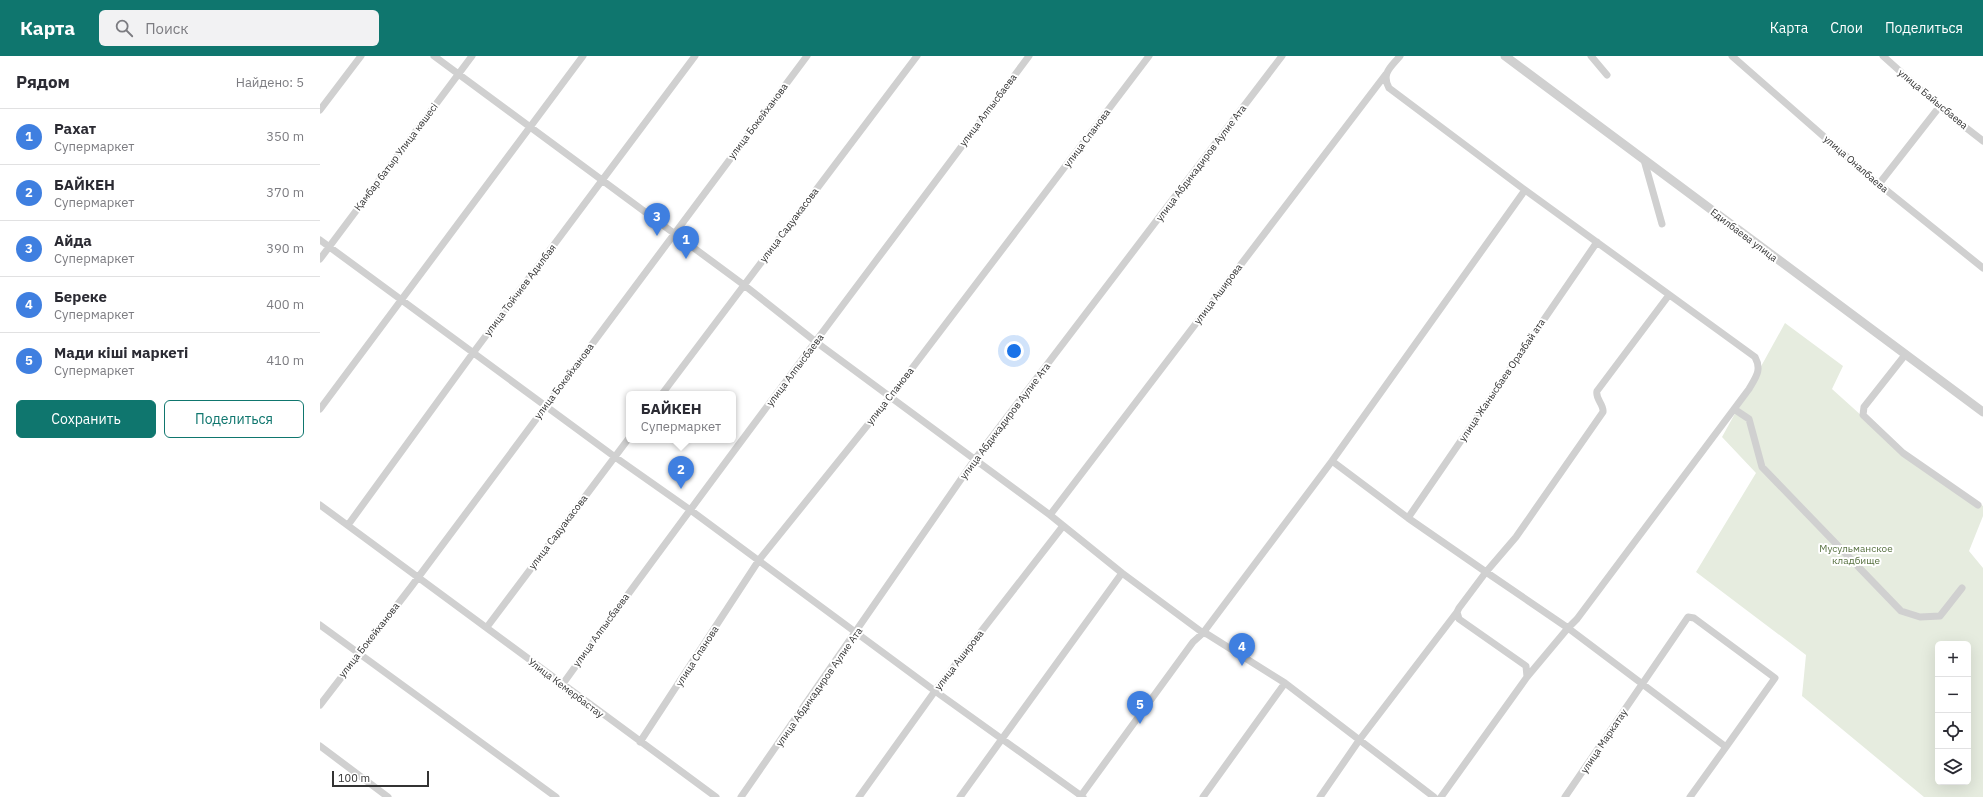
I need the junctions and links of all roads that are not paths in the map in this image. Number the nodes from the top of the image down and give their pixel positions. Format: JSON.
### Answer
{"nodes":[{"id":1,"x":361,"y":56,"type":"edge"},
{"id":2,"x":434,"y":56,"type":"edge"},
{"id":3,"x":472,"y":56,"type":"edge"},
{"id":4,"x":583,"y":56,"type":"edge"},
{"id":5,"x":696,"y":56,"type":"edge"},
{"id":6,"x":807,"y":56,"type":"edge"},
{"id":7,"x":917,"y":56,"type":"edge"},
{"id":8,"x":1029,"y":56,"type":"edge"},
{"id":9,"x":1149,"y":56,"type":"edge"},
{"id":10,"x":1282,"y":56,"type":"edge"},
{"id":11,"x":1400,"y":56,"type":"edge"},
{"id":12,"x":1505,"y":56,"type":"edge"},
{"id":13,"x":1591,"y":56,"type":"edge"},
{"id":14,"x":1732,"y":56,"type":"edge"},
{"id":15,"x":1883,"y":56,"type":"edge"},
{"id":16,"x":459,"y":73,"type":"junction"},
{"id":17,"x":1386,"y":74,"type":"junction"},
{"id":18,"x":1607,"y":75,"type":"dead end"},
{"id":19,"x":1940,"y":106,"type":"junction"},
{"id":20,"x":320,"y":110,"type":"edge"},
{"id":21,"x":530,"y":127,"type":"junction"},
{"id":22,"x":1983,"y":141,"type":"edge"},
{"id":23,"x":1644,"y":160,"type":"junction"},
{"id":24,"x":602,"y":181,"type":"junction"},
{"id":25,"x":1879,"y":184,"type":"junction"},
{"id":26,"x":1525,"y":190,"type":"junction"},
{"id":27,"x":1662,"y":224,"type":"dead end"},
{"id":28,"x":674,"y":234,"type":"junction"},
{"id":29,"x":320,"y":240,"type":"edge"},
{"id":30,"x":1597,"y":242,"type":"junction"},
{"id":31,"x":329,"y":246,"type":"junction"},
{"id":32,"x":320,"y":259,"type":"edge"},
{"id":33,"x":1983,"y":268,"type":"edge"},
{"id":34,"x":744,"y":285,"type":"junction"},
{"id":35,"x":1669,"y":295,"type":"junction"},
{"id":36,"x":402,"y":300,"type":"junction"},
{"id":37,"x":816,"y":342,"type":"junction"},
{"id":38,"x":473,"y":353,"type":"junction"},
{"id":39,"x":1905,"y":355,"type":"junction"},
{"id":40,"x":664,"y":391,"type":"edge"},
{"id":41,"x":890,"y":396,"type":"junction"},
{"id":42,"x":546,"y":406,"type":"junction"},
{"id":43,"x":320,"y":409,"type":"edge"},
{"id":44,"x":1734,"y":409,"type":"junction"},
{"id":45,"x":1983,"y":412,"type":"edge"},
{"id":46,"x":626,"y":442,"type":"edge"},
{"id":47,"x":615,"y":456,"type":"junction"},
{"id":48,"x":975,"y":460,"type":"junction"},
{"id":49,"x":1332,"y":461,"type":"junction"},
{"id":50,"x":320,"y":505,"type":"edge"},
{"id":51,"x":1978,"y":505,"type":"dead end"},
{"id":52,"x":689,"y":508,"type":"junction"},
{"id":53,"x":1050,"y":515,"type":"junction"},
{"id":54,"x":1408,"y":518,"type":"junction"},
{"id":55,"x":348,"y":525,"type":"junction"},
{"id":56,"x":1063,"y":526,"type":"junction"},
{"id":57,"x":759,"y":560,"type":"junction"},
{"id":58,"x":1486,"y":572,"type":"junction"},
{"id":59,"x":1122,"y":573,"type":"junction"},
{"id":60,"x":418,"y":577,"type":"junction"},
{"id":61,"x":1962,"y":588,"type":"dead end"},
{"id":62,"x":1457,"y":612,"type":"junction"},
{"id":63,"x":320,"y":624,"type":"edge"},
{"id":64,"x":487,"y":627,"type":"junction"},
{"id":65,"x":1568,"y":628,"type":"junction"},
{"id":66,"x":856,"y":633,"type":"junction"},
{"id":67,"x":1203,"y":633,"type":"junction"},
{"id":68,"x":358,"y":653,"type":"junction"},
{"id":69,"x":1527,"y":677,"type":"junction"},
{"id":70,"x":1285,"y":683,"type":"junction"},
{"id":71,"x":1642,"y":684,"type":"junction"},
{"id":72,"x":562,"y":685,"type":"junction"},
{"id":73,"x":935,"y":691,"type":"junction"},
{"id":74,"x":320,"y":705,"type":"edge"},
{"id":75,"x":1001,"y":739,"type":"junction"},
{"id":76,"x":1360,"y":739,"type":"junction"},
{"id":77,"x":640,"y":742,"type":"junction"},
{"id":78,"x":320,"y":746,"type":"edge"},
{"id":79,"x":1726,"y":747,"type":"junction"},
{"id":80,"x":1081,"y":796,"type":"edge"},
{"id":81,"x":388,"y":797,"type":"edge"},
{"id":82,"x":556,"y":797,"type":"edge"},
{"id":83,"x":716,"y":797,"type":"edge"},
{"id":84,"x":742,"y":797,"type":"edge"},
{"id":85,"x":859,"y":797,"type":"edge"},
{"id":86,"x":960,"y":797,"type":"edge"},
{"id":87,"x":1203,"y":797,"type":"edge"},
{"id":88,"x":1320,"y":797,"type":"edge"},
{"id":89,"x":1434,"y":797,"type":"edge"},
{"id":90,"x":1441,"y":797,"type":"edge"},
{"id":91,"x":1565,"y":797,"type":"edge"},
{"id":92,"x":1690,"y":797,"type":"edge"}],
"edges":[{"from":1,"to":20,"type":"street"},
{"from":2,"to":16,"type":"street"},
{"from":3,"to":16,"type":"street","name":"Қамбар батыр Улица көшесі"},
{"from":4,"to":21,"type":"street"},
{"from":5,"to":24,"type":"street","name":"улица Тойчиев Адилбая"},
{"from":6,"to":28,"type":"street","name":"улица Бокейханова"},
{"from":7,"to":34,"type":"street","name":"улица Садуакасова"},
{"from":8,"to":37,"type":"street","name":"улица Алпысбаева"},
{"from":9,"to":41,"type":"street","name":"улица Спанова"},
{"from":10,"to":48,"type":"street","name":"улица Абдикадиров Аулие Ата"},
{"from":11,"to":17,"type":"street","name":"улица Аширова"},
{"from":12,"to":23,"type":"street","name":"Едилбаева улица"},
{"from":13,"to":18,"type":"street"},
{"from":14,"to":25,"type":"street","name":"улица Оналбаева"},
{"from":15,"to":19,"type":"street","name":"улица Байысбаева"},
{"from":16,"to":21,"type":"street"},
{"from":16,"to":31,"type":"street","name":"Қамбар батыр Улица көшесі"},
{"from":17,"to":26,"type":"street"},
{"from":17,"to":53,"type":"street","name":"улица Аширова"},
{"from":19,"to":22,"type":"street","name":"улица Байысбаева"},
{"from":19,"to":25,"type":"street"},
{"from":21,"to":24,"type":"street"},
{"from":21,"to":36,"type":"street"},
{"from":23,"to":27,"type":"street"},
{"from":23,"to":39,"type":"street","name":"Едилбаева улица"},
{"from":24,"to":28,"type":"street"},
{"from":24,"to":38,"type":"street","name":"улица Тойчиев Адилбая"},
{"from":25,"to":33,"type":"street","name":"улица Оналбаева"},
{"from":26,"to":30,"type":"street"},
{"from":26,"to":49,"type":"street"},
{"from":28,"to":34,"type":"street"},
{"from":28,"to":42,"type":"street","name":"улица Бокейханова"},
{"from":29,"to":31,"type":"street"},
{"from":30,"to":35,"type":"street"},
{"from":30,"to":54,"type":"street","name":"улица Жанысбаев Оразбай ата"},
{"from":31,"to":32,"type":"street","name":"Қамбар батыр Улица көшесі"},
{"from":31,"to":36,"type":"street"},
{"from":34,"to":37,"type":"street"},
{"from":34,"to":40,"type":"street","name":"улица Садуакасова"},
{"from":35,"to":44,"type":"street"},
{"from":35,"to":58,"type":"street"},
{"from":36,"to":38,"type":"street"},
{"from":36,"to":43,"type":"street"},
{"from":37,"to":41,"type":"street"},
{"from":37,"to":52,"type":"street","name":"улица Алпысбаева"},
{"from":38,"to":42,"type":"street"},
{"from":38,"to":55,"type":"street","name":"улица Тойчиев Адилбая"},
{"from":39,"to":45,"type":"street","name":"Едилбаева улица"},
{"from":39,"to":51,"type":"street"},
{"from":41,"to":48,"type":"street"},
{"from":41,"to":57,"type":"street","name":"улица Спанова"},
{"from":42,"to":47,"type":"street"},
{"from":42,"to":60,"type":"street","name":"улица Бокейханова"},
{"from":44,"to":61,"type":"street"},
{"from":44,"to":65,"type":"street"},
{"from":46,"to":47,"type":"street","name":"улица Садуакасова"},
{"from":47,"to":52,"type":"street"},
{"from":47,"to":64,"type":"street","name":"улица Садуакасова"},
{"from":48,"to":53,"type":"street"},
{"from":48,"to":66,"type":"street","name":"улица Абдикадиров Аулие Ата"},
{"from":49,"to":54,"type":"street"},
{"from":49,"to":67,"type":"street"},
{"from":50,"to":55,"type":"street","name":"Улица Кемербастау"},
{"from":52,"to":57,"type":"street"},
{"from":52,"to":72,"type":"street","name":"улица Алпысбаева"},
{"from":53,"to":56,"type":"street"},
{"from":54,"to":58,"type":"street"},
{"from":55,"to":60,"type":"street","name":"Улица Кемербастау"},
{"from":56,"to":59,"type":"street"},
{"from":56,"to":73,"type":"street","name":"улица Аширова"},
{"from":57,"to":66,"type":"street"},
{"from":57,"to":77,"type":"street","name":"улица Спанова"},
{"from":58,"to":62,"type":"street"},
{"from":58,"to":65,"type":"street"},
{"from":59,"to":67,"type":"street"},
{"from":59,"to":75,"type":"street"},
{"from":60,"to":64,"type":"street","name":"Улица Кемербастау"},
{"from":60,"to":68,"type":"street","name":"улица Бокейханова"},
{"from":62,"to":69,"type":"street"},
{"from":62,"to":76,"type":"street"},
{"from":63,"to":68,"type":"street"},
{"from":64,"to":72,"type":"street","name":"Улица Кемербастау"},
{"from":65,"to":69,"type":"street"},
{"from":65,"to":71,"type":"street"},
{"from":66,"to":73,"type":"street"},
{"from":66,"to":84,"type":"street","name":"улица Абдикадиров Аулие Ата"},
{"from":67,"to":70,"type":"street"},
{"from":67,"to":80,"type":"street"},
{"from":68,"to":74,"type":"street","name":"улица Бокейханова"},
{"from":68,"to":82,"type":"street"},
{"from":69,"to":90,"type":"street"},
{"from":70,"to":76,"type":"street"},
{"from":70,"to":87,"type":"street"},
{"from":71,"to":79,"type":"street"},
{"from":71,"to":79,"type":"street","name":"улица Маркатау"},
{"from":71,"to":91,"type":"street","name":"улица Маркатау"},
{"from":72,"to":77,"type":"street","name":"Улица Кемербастау"},
{"from":73,"to":75,"type":"street"},
{"from":73,"to":85,"type":"street","name":"улица Аширова"},
{"from":75,"to":80,"type":"street"},
{"from":75,"to":86,"type":"street"},
{"from":76,"to":88,"type":"street"},
{"from":76,"to":89,"type":"street"},
{"from":77,"to":83,"type":"street","name":"Улица Кемербастау"},
{"from":78,"to":81,"type":"street"},
{"from":79,"to":92,"type":"street"}]}
